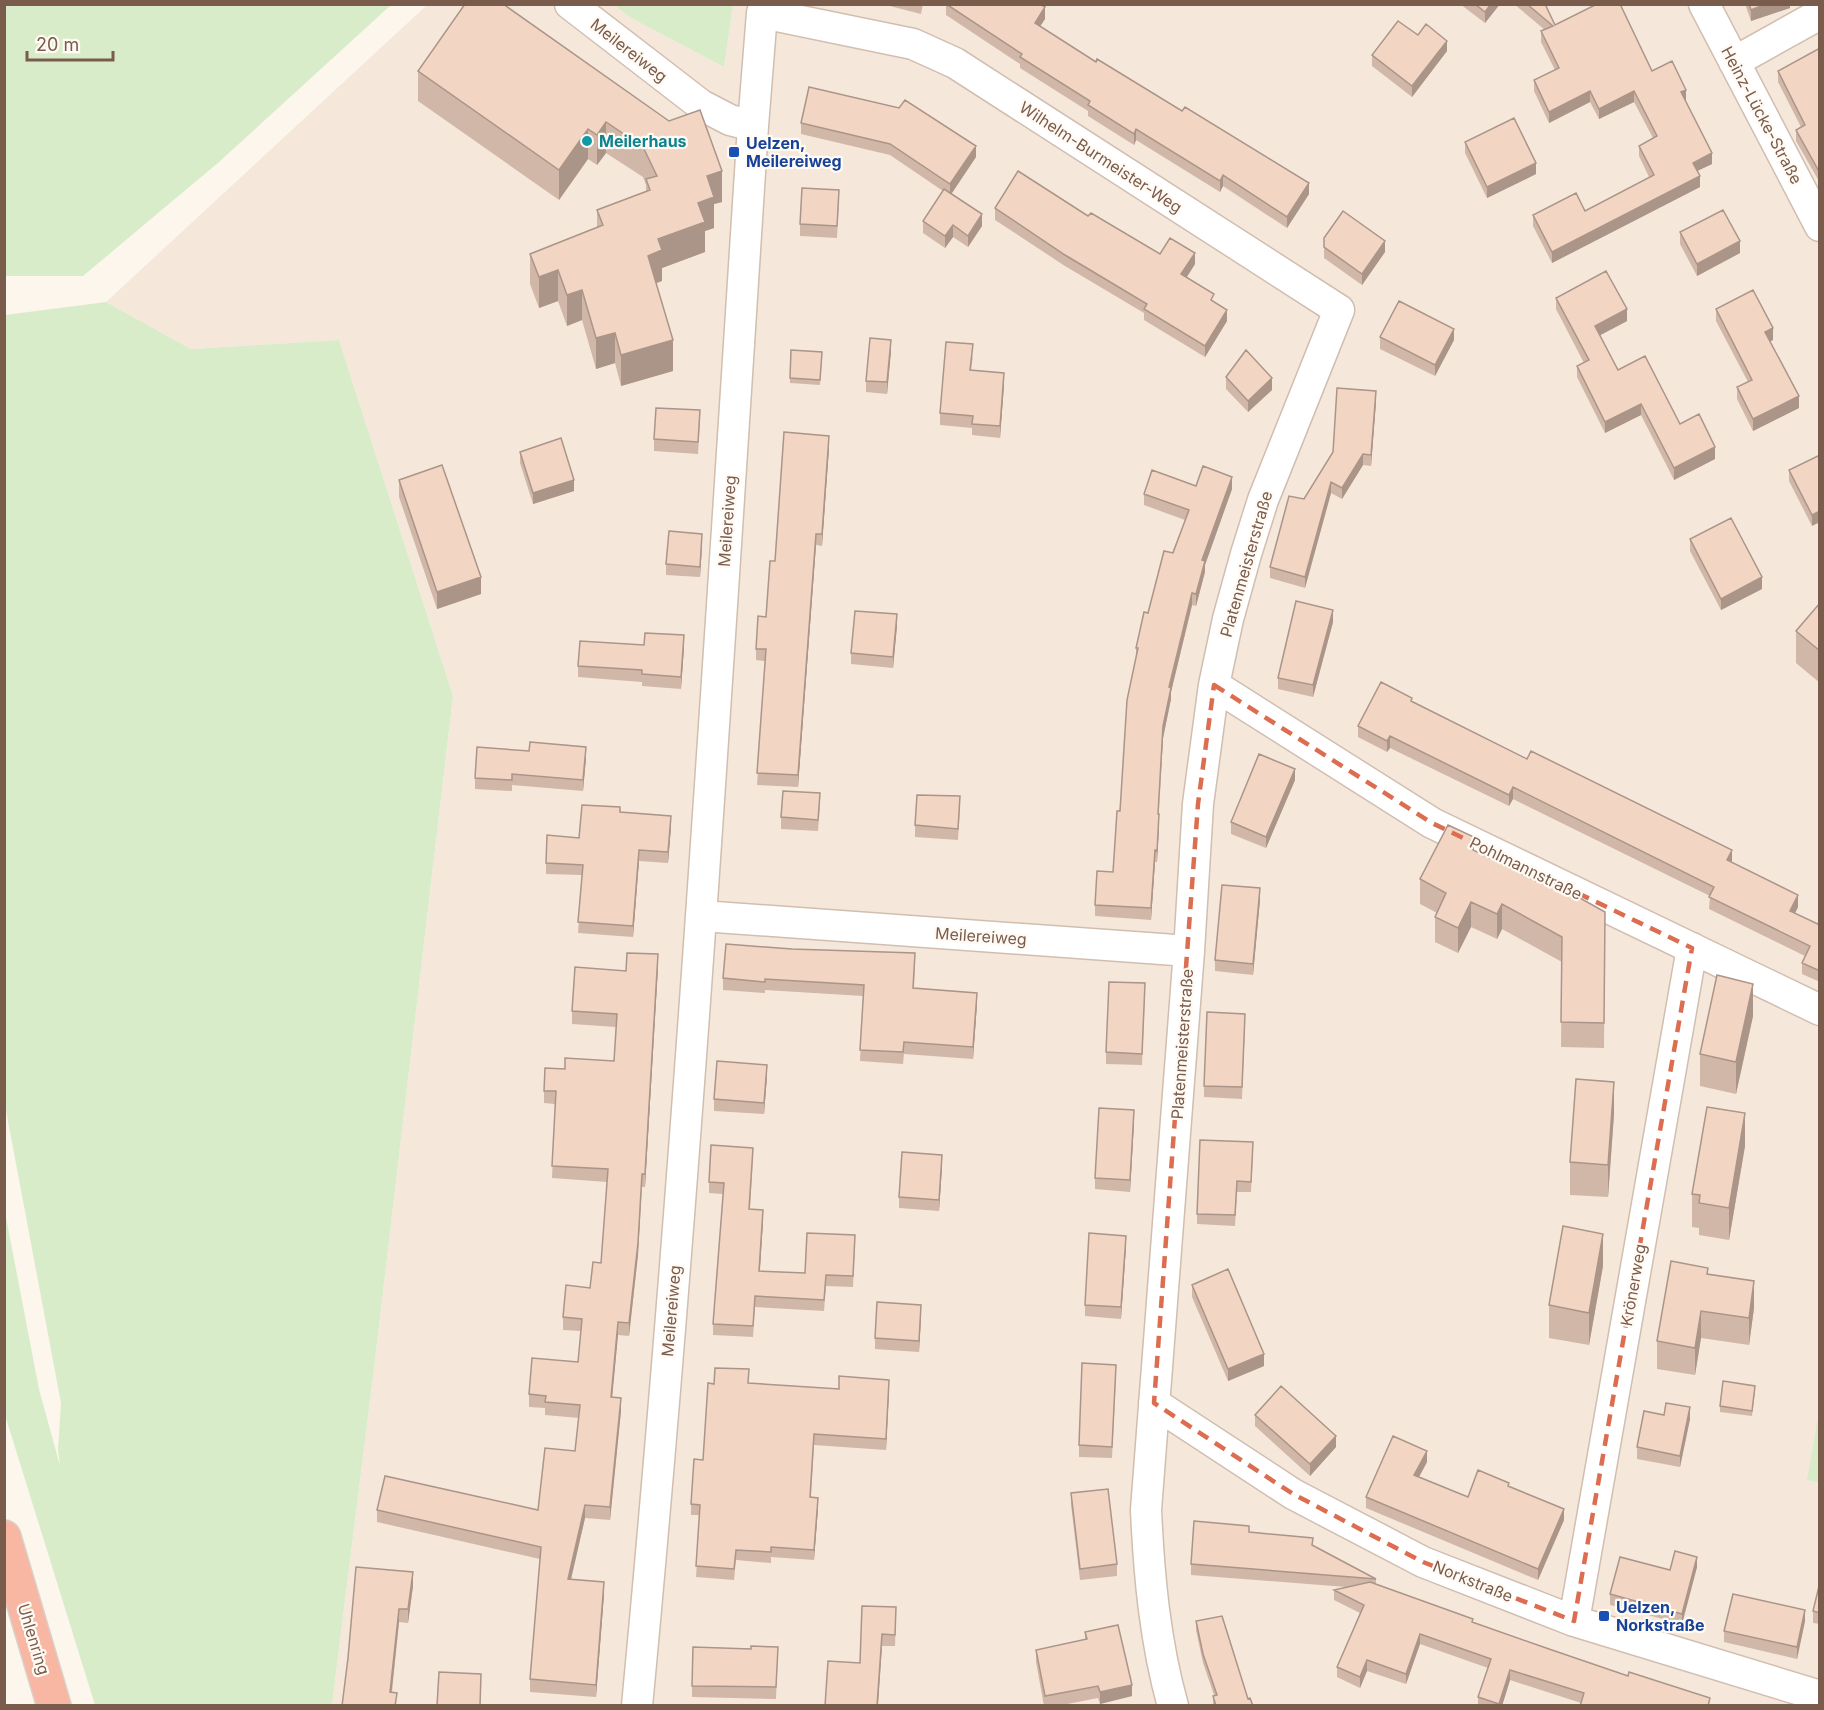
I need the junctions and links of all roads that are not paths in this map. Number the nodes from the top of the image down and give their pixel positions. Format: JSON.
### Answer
{"nodes":[{"id":1,"x":570,"y":4,"type":"edge"},
{"id":2,"x":1704,"y":4,"type":"edge"},
{"id":3,"x":762,"y":13,"type":"joint"},
{"id":4,"x":1820,"y":14,"type":"edge"},
{"id":5,"x":1734,"y":62,"type":"junction"},
{"id":6,"x":753,"y":126,"type":"junction"},
{"id":7,"x":1820,"y":226,"type":"edge"},
{"id":8,"x":1305,"y":396,"type":"joint"},
{"id":9,"x":1214,"y":685,"type":"junction"},
{"id":10,"x":702,"y":916,"type":"junction"},
{"id":11,"x":1692,"y":948,"type":"junction"},
{"id":12,"x":1189,"y":951,"type":"junction"},
{"id":13,"x":1820,"y":1010,"type":"edge"},
{"id":14,"x":1154,"y":1403,"type":"junction"},
{"id":15,"x":4,"y":1537,"type":"edge"},
{"id":16,"x":1574,"y":1622,"type":"junction"},
{"id":17,"x":1820,"y":1696,"type":"edge"},
{"id":18,"x":54,"y":1706,"type":"edge"},
{"id":19,"x":637,"y":1706,"type":"edge"},
{"id":20,"x":1173,"y":1706,"type":"edge"}],
"edges":[{"from":1,"to":6,"type":"street","name":"Meilereiweg"},
{"from":2,"to":5,"type":"street","name":"Heinz-Lücke-Straße"},
{"from":3,"to":6,"type":"street","name":"Meilereiweg"},
{"from":3,"to":8,"type":"street","name":"Wilhelm-Burmeister-Weg"},
{"from":4,"to":5,"type":"street"},
{"from":5,"to":7,"type":"street","name":"Heinz-Lücke-Straße"},
{"from":6,"to":10,"type":"street","name":"Meilereiweg"},
{"from":8,"to":9,"type":"street","name":"Platenmeisterstraße"},
{"from":9,"to":11,"type":"street","name":"Pohlmannstraße"},
{"from":9,"to":12,"type":"street","name":"Platenmeisterstraße"},
{"from":10,"to":12,"type":"street","name":"Meilereiweg"},
{"from":10,"to":19,"type":"street","name":"Meilereiweg"},
{"from":11,"to":13,"type":"street","name":"Pohlmannstraße"},
{"from":11,"to":16,"type":"street","name":"Krönerweg"},
{"from":12,"to":14,"type":"street","name":"Platenmeisterstraße"},
{"from":14,"to":16,"type":"street","name":"Norkstraße"},
{"from":14,"to":20,"type":"street","name":"Platenmeisterstraße"},
{"from":15,"to":18,"type":"highway","name":"Uhlenring"},
{"from":16,"to":17,"type":"street","name":"Norkstraße"}]}
